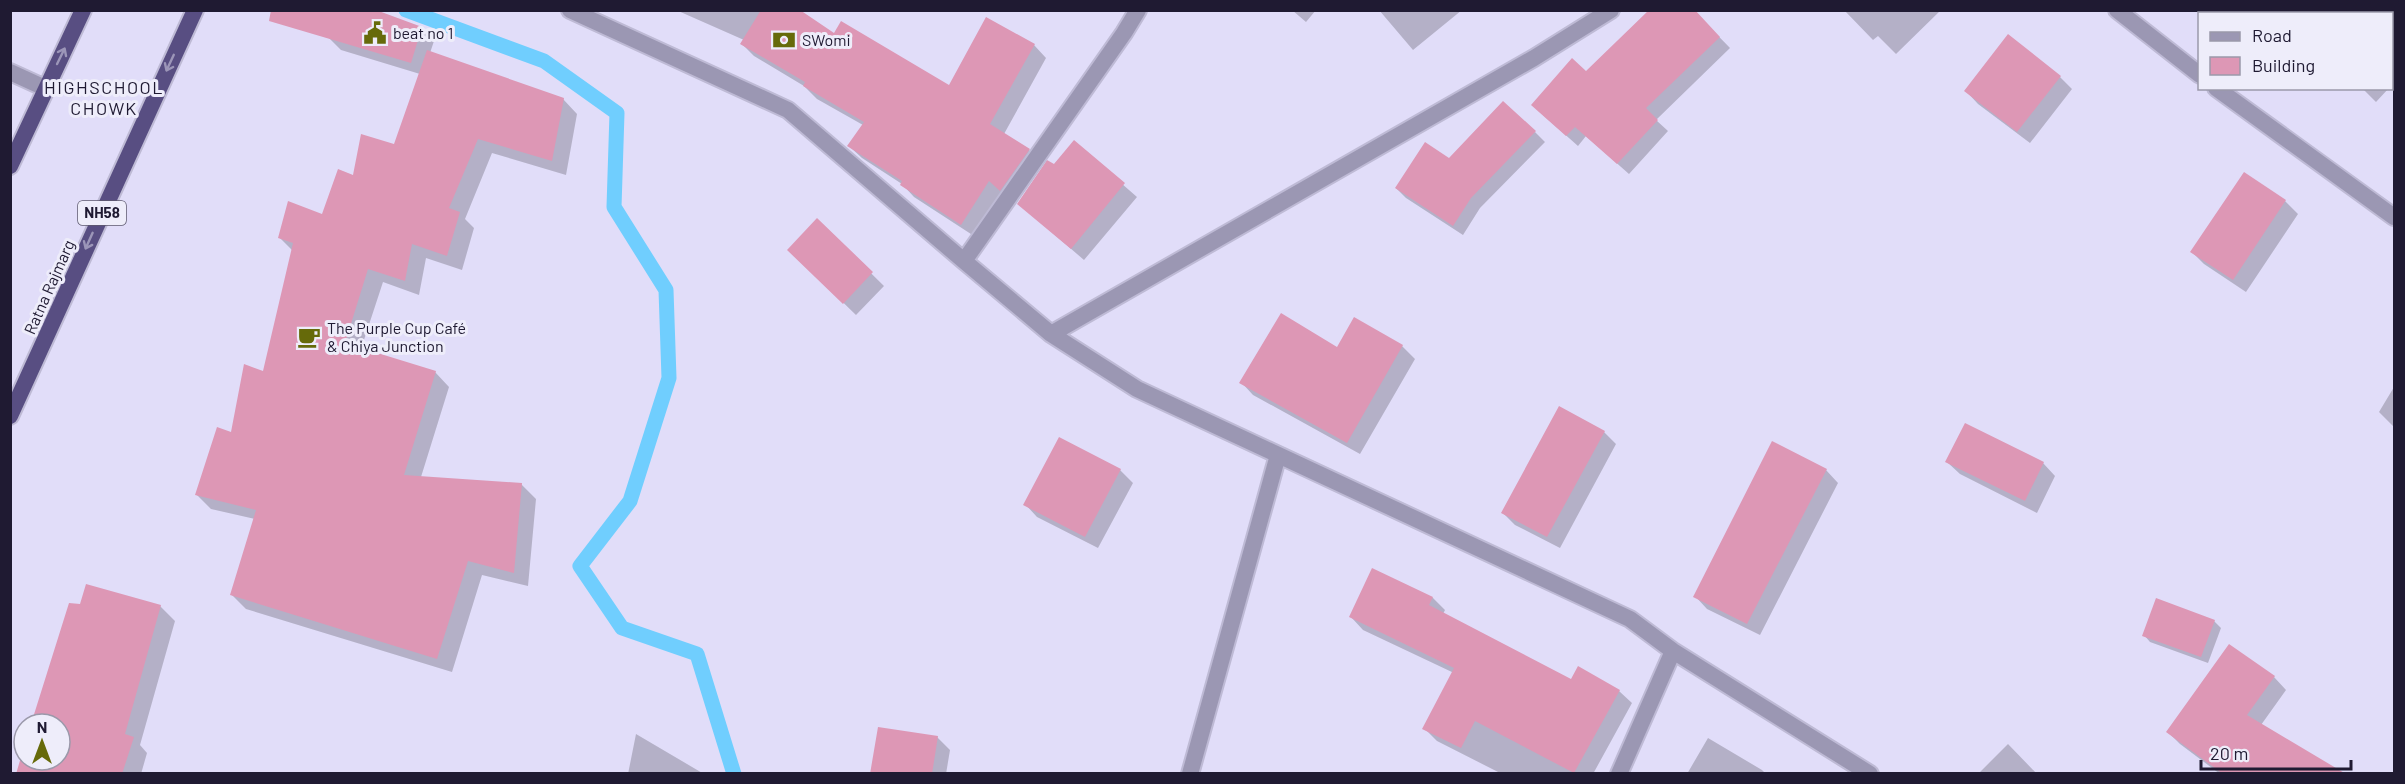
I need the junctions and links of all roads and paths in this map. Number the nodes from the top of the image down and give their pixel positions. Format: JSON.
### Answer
{"nodes":[{"id":1,"x":82,"y":10,"type":"edge"},
{"id":2,"x":195,"y":10,"type":"edge"},
{"id":3,"x":570,"y":10,"type":"edge"},
{"id":4,"x":1138,"y":10,"type":"edge"},
{"id":5,"x":1611,"y":10,"type":"edge"},
{"id":6,"x":2117,"y":10,"type":"edge"},
{"id":7,"x":10,"y":72,"type":"edge"},
{"id":8,"x":2198,"y":74,"type":"edge"},
{"id":9,"x":45,"y":88,"type":"junction"},
{"id":10,"x":2219,"y":90,"type":"edge"},
{"id":11,"x":10,"y":166,"type":"edge"},
{"id":12,"x":2394,"y":217,"type":"edge"},
{"id":13,"x":964,"y":261,"type":"junction"},
{"id":14,"x":1051,"y":334,"type":"junction"},
{"id":15,"x":10,"y":416,"type":"edge"},
{"id":16,"x":1278,"y":455,"type":"junction"},
{"id":17,"x":1673,"y":651,"type":"junction"},
{"id":18,"x":1190,"y":774,"type":"edge"},
{"id":19,"x":1620,"y":774,"type":"edge"},
{"id":20,"x":1870,"y":774,"type":"edge"}],
"edges":[{"from":9,"to":1,"type":"highway","one_way":true},
{"from":2,"to":15,"type":"highway","name":"Ratna Rajmarg","number":"NH58","one_way":true},
{"from":3,"to":13,"type":"street"},
{"from":4,"to":13,"type":"street"},
{"from":5,"to":14,"type":"street"},
{"from":6,"to":8,"type":"street"},
{"from":7,"to":9,"type":"street"},
{"from":9,"to":11,"type":"highway"},
{"from":10,"to":12,"type":"street"},
{"from":13,"to":14,"type":"street"},
{"from":14,"to":16,"type":"street"},
{"from":16,"to":17,"type":"street"},
{"from":16,"to":18,"type":"street"},
{"from":17,"to":19,"type":"street"},
{"from":17,"to":20,"type":"street"}]}
